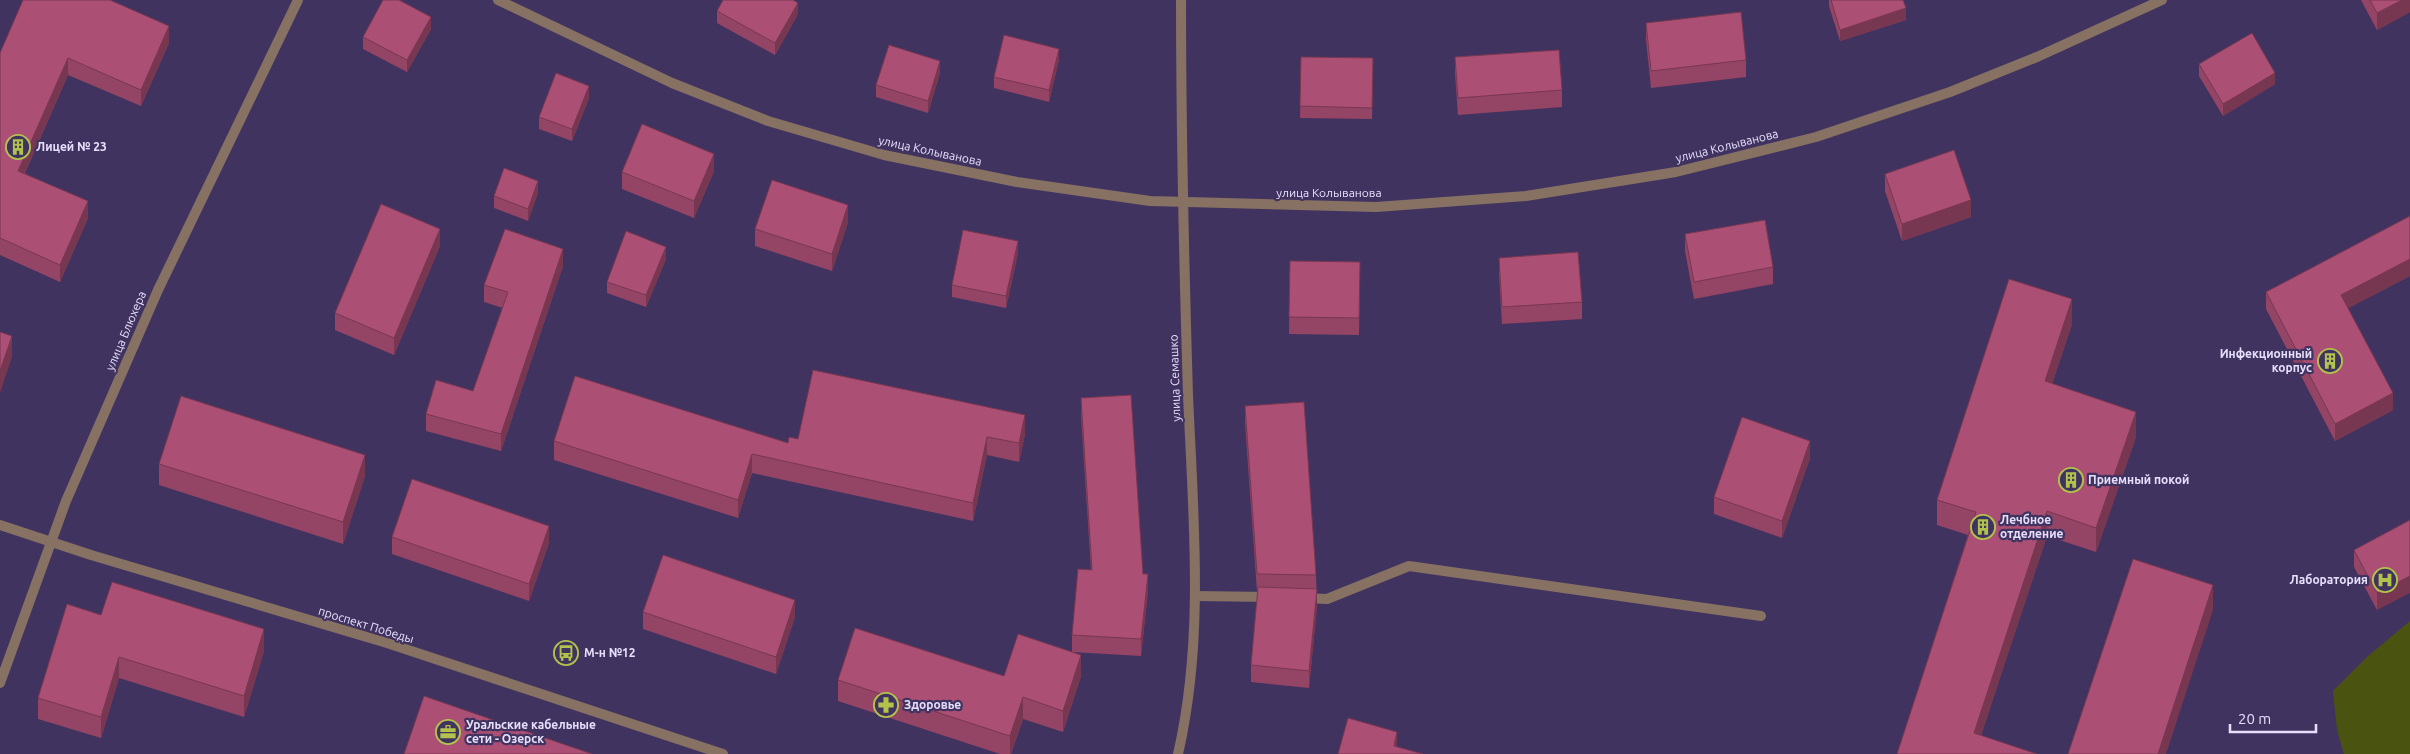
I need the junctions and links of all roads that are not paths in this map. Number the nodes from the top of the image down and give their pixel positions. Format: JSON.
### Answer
{"nodes":[{"id":1,"x":298,"y":0,"type":"edge"},
{"id":2,"x":498,"y":0,"type":"edge"},
{"id":3,"x":1181,"y":0,"type":"edge"},
{"id":4,"x":2162,"y":0,"type":"edge"},
{"id":5,"x":1182,"y":203,"type":"junction"},
{"id":6,"x":0,"y":525,"type":"edge"},
{"id":7,"x":51,"y":542,"type":"junction"},
{"id":8,"x":1196,"y":596,"type":"junction"},
{"id":9,"x":1760,"y":616,"type":"dead end"},
{"id":10,"x":0,"y":683,"type":"edge"},
{"id":11,"x":723,"y":754,"type":"edge"},
{"id":12,"x":1178,"y":754,"type":"edge"}],
"edges":[{"from":1,"to":7,"type":"street","name":"улица Блюхера"},
{"from":2,"to":5,"type":"street","name":"улица Колыванова"},
{"from":3,"to":5,"type":"street","name":"улица Семашко"},
{"from":4,"to":5,"type":"street","name":"улица Колыванова"},
{"from":5,"to":8,"type":"street","name":"улица Семашко"},
{"from":6,"to":7,"type":"street","name":"проспект Победы"},
{"from":7,"to":10,"type":"street","name":"улица Блюхера"},
{"from":7,"to":11,"type":"street","name":"проспект Победы"},
{"from":8,"to":9,"type":"street"},
{"from":8,"to":12,"type":"street","name":"улица Семашко"}]}
